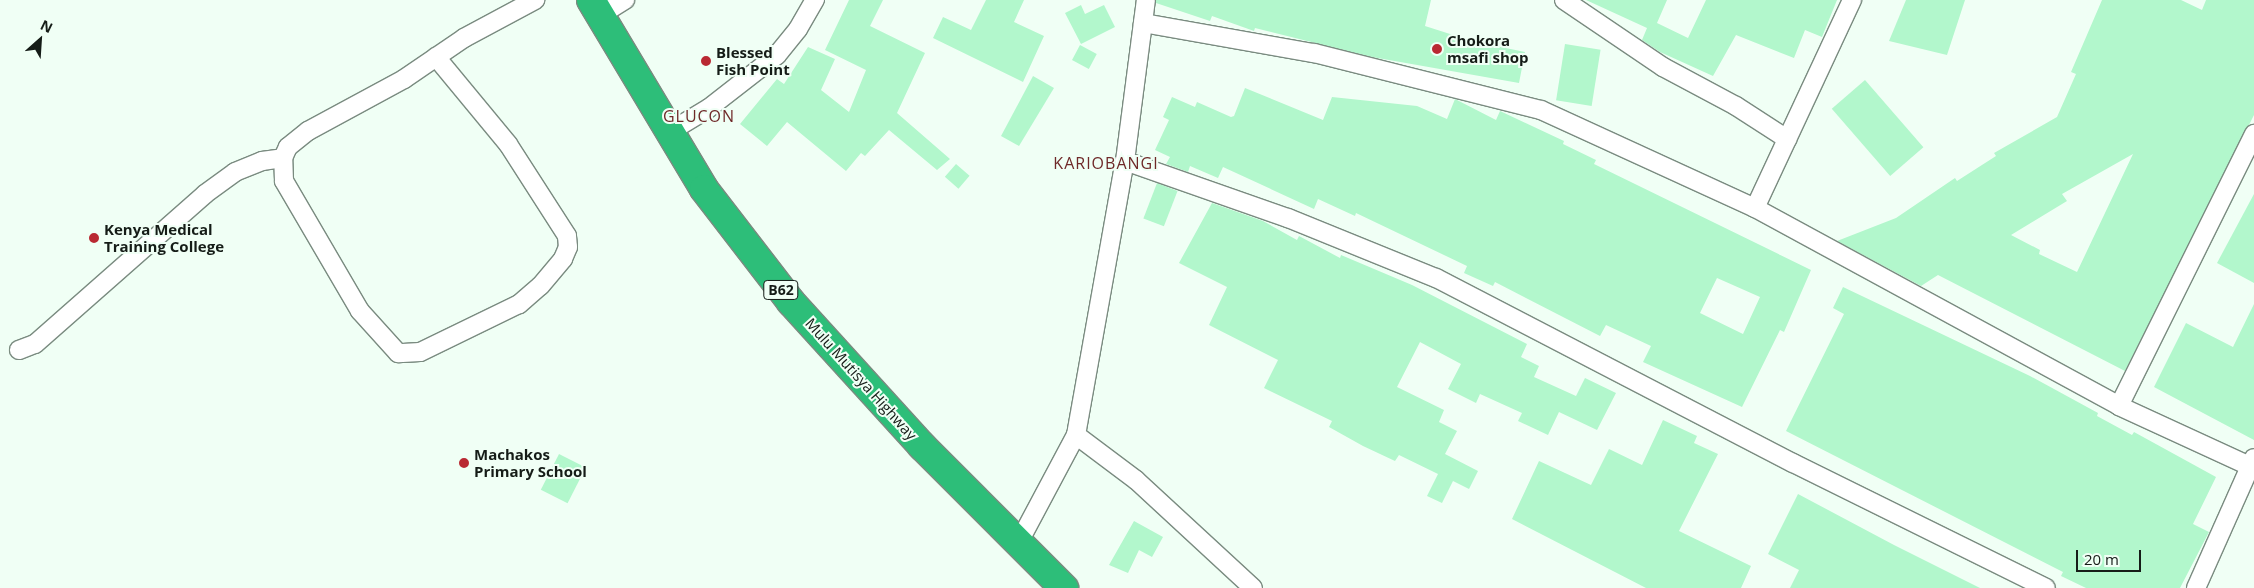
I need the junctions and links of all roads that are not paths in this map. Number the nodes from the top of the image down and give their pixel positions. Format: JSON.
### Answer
{"nodes":[{"id":1,"x":535,"y":0,"type":"edge"},
{"id":2,"x":625,"y":0,"type":"edge"},
{"id":3,"x":816,"y":0,"type":"edge"},
{"id":4,"x":1146,"y":0,"type":"edge"},
{"id":5,"x":1564,"y":0,"type":"edge"},
{"id":6,"x":1852,"y":0,"type":"edge"},
{"id":7,"x":595,"y":8,"type":"edge"},
{"id":8,"x":1144,"y":23,"type":"junction"},
{"id":9,"x":436,"y":57,"type":"junction"},
{"id":10,"x":671,"y":131,"type":"junction"},
{"id":11,"x":2254,"y":134,"type":"edge"},
{"id":12,"x":1787,"y":139,"type":"junction"},
{"id":13,"x":283,"y":158,"type":"junction"},
{"id":14,"x":1126,"y":161,"type":"junction"},
{"id":15,"x":1755,"y":208,"type":"junction"},
{"id":16,"x":19,"y":350,"type":"dead end"},
{"id":17,"x":2119,"y":406,"type":"junction"},
{"id":18,"x":1076,"y":435,"type":"junction"},
{"id":19,"x":2253,"y":464,"type":"edge"},
{"id":20,"x":1019,"y":542,"type":"junction"},
{"id":21,"x":1064,"y":588,"type":"edge"},
{"id":22,"x":1253,"y":588,"type":"edge"},
{"id":23,"x":2046,"y":588,"type":"edge"},
{"id":24,"x":2196,"y":588,"type":"edge"}],
"edges":[{"from":1,"to":9,"type":"street"},
{"from":2,"to":7,"type":"street"},
{"from":3,"to":10,"type":"street"},
{"from":4,"to":8,"type":"street"},
{"from":5,"to":12,"type":"street"},
{"from":6,"to":12,"type":"street"},
{"from":7,"to":10,"type":"highway","name":"Mulu Mutisya Highway","number":"B62"},
{"from":8,"to":14,"type":"street"},
{"from":8,"to":15,"type":"street"},
{"from":9,"to":13,"type":"street"},
{"from":9,"to":13,"type":"street"},
{"from":10,"to":20,"type":"highway","name":"Mulu Mutisya Highway","number":"B62"},
{"from":11,"to":17,"type":"street"},
{"from":12,"to":15,"type":"street"},
{"from":13,"to":16,"type":"street"},
{"from":14,"to":18,"type":"street"},
{"from":14,"to":23,"type":"street"},
{"from":15,"to":17,"type":"street"},
{"from":17,"to":19,"type":"street"},
{"from":18,"to":20,"type":"street"},
{"from":18,"to":22,"type":"street"},
{"from":19,"to":24,"type":"street"},
{"from":20,"to":21,"type":"highway","number":"B62"}]}
